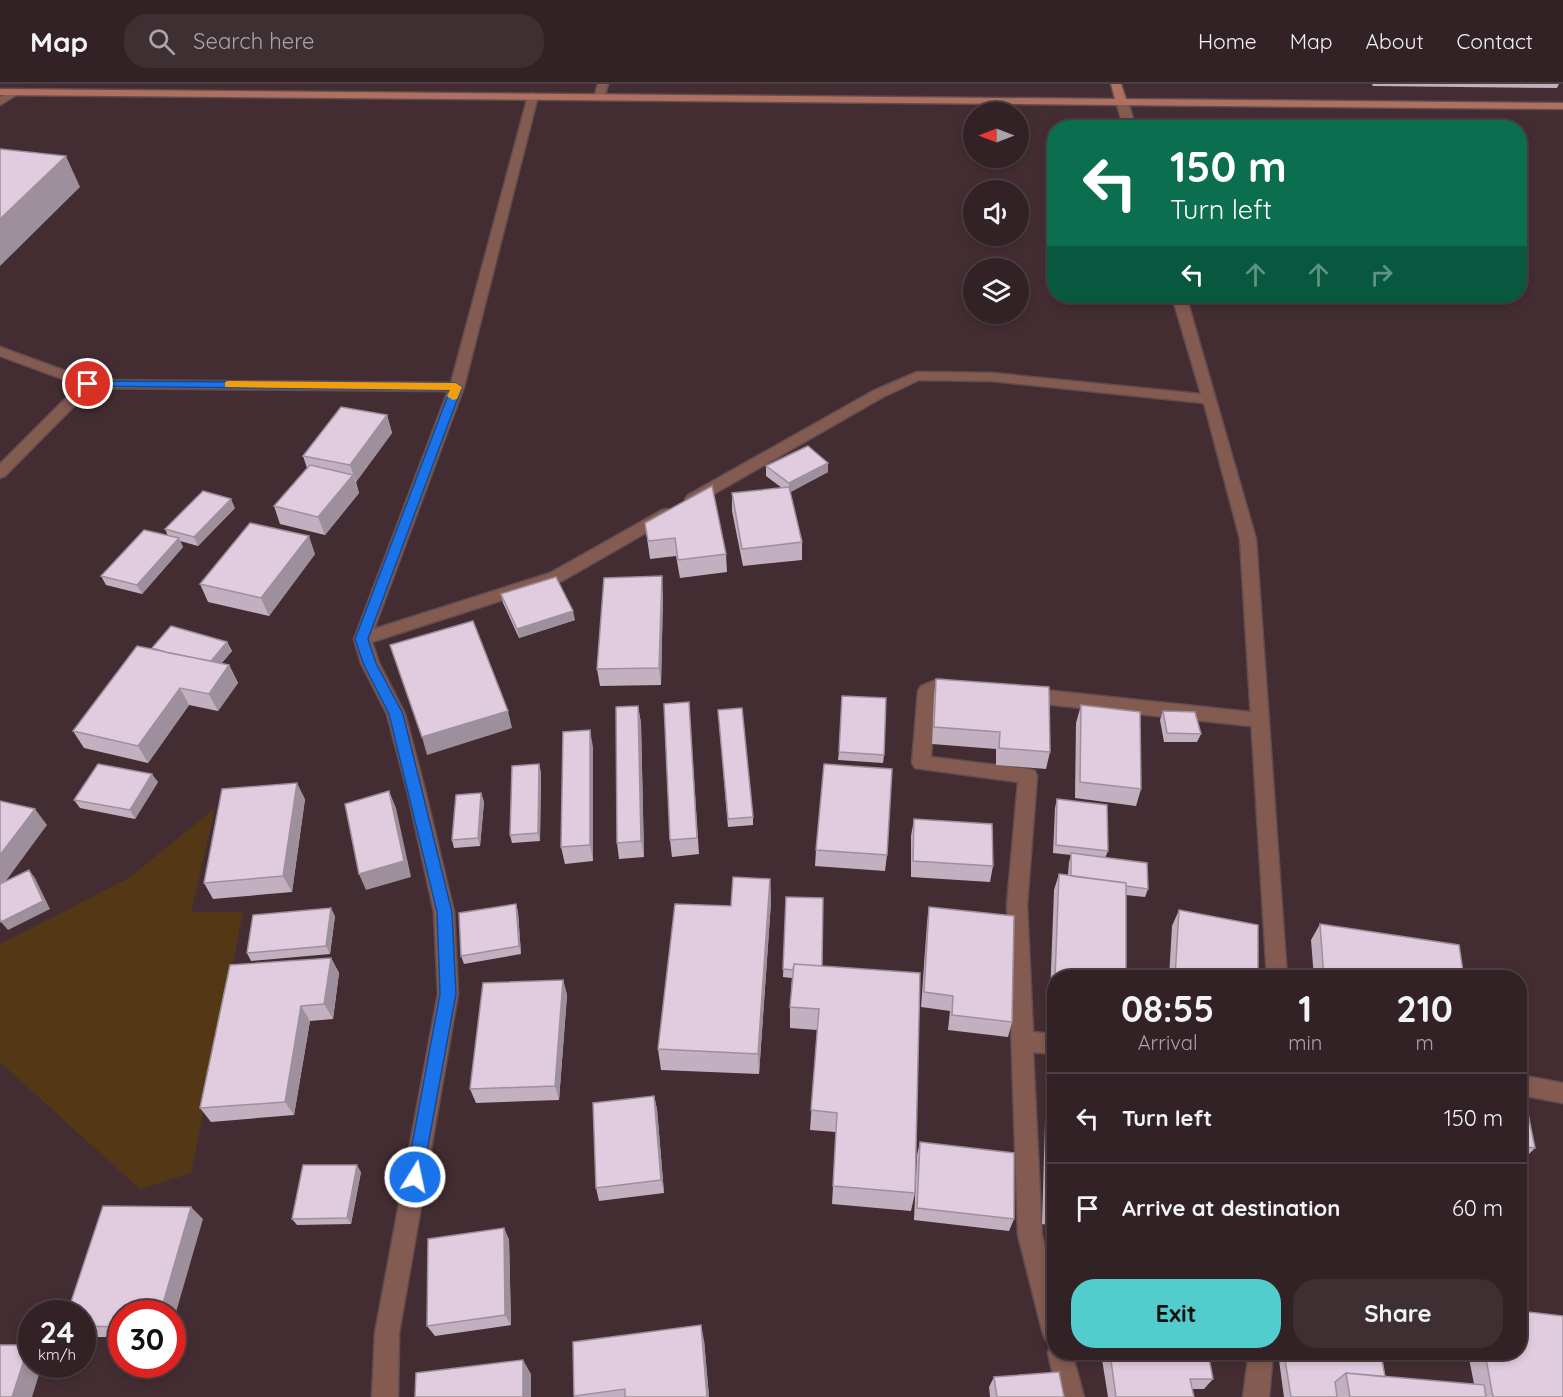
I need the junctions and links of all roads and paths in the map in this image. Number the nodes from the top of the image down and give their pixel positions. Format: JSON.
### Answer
{"nodes":[{"id":1,"x":603,"y":84,"type":"edge"},
{"id":2,"x":1116,"y":84,"type":"edge"},
{"id":3,"x":0,"y":92,"type":"edge"},
{"id":4,"x":14,"y":92,"type":"junction"},
{"id":5,"x":533,"y":96,"type":"junction"},
{"id":6,"x":600,"y":97,"type":"junction"},
{"id":7,"x":0,"y":102,"type":"edge"},
{"id":8,"x":1122,"y":102,"type":"junction"},
{"id":9,"x":1563,"y":106,"type":"edge"},
{"id":10,"x":1128,"y":120,"type":"edge"},
{"id":11,"x":1181,"y":303,"type":"edge"},
{"id":12,"x":0,"y":351,"type":"edge"},
{"id":13,"x":88,"y":384,"type":"junction"},
{"id":14,"x":456,"y":387,"type":"junction"},
{"id":15,"x":1210,"y":399,"type":"junction"},
{"id":16,"x":0,"y":473,"type":"edge"},
{"id":17,"x":362,"y":639,"type":"junction"},
{"id":18,"x":975,"y":690,"type":"edge"},
{"id":19,"x":1010,"y":693,"type":"edge"},
{"id":20,"x":1260,"y":720,"type":"junction"},
{"id":21,"x":1276,"y":970,"type":"edge"},
{"id":22,"x":1022,"y":1041,"type":"junction"},
{"id":23,"x":1047,"y":1043,"type":"edge"},
{"id":24,"x":1527,"y":1086,"type":"edge"},
{"id":25,"x":1563,"y":1093,"type":"edge"},
{"id":26,"x":1047,"y":1302,"type":"edge"},
{"id":27,"x":1062,"y":1360,"type":"edge"},
{"id":28,"x":1260,"y":1360,"type":"edge"},
{"id":29,"x":385,"y":1397,"type":"edge"},
{"id":30,"x":1071,"y":1397,"type":"edge"},
{"id":31,"x":1256,"y":1397,"type":"edge"}],
"edges":[{"from":1,"to":6,"type":"street"},
{"from":2,"to":8,"type":"street"},
{"from":3,"to":4,"type":"street"},
{"from":4,"to":5,"type":"street"},
{"from":4,"to":7,"type":"street"},
{"from":5,"to":6,"type":"street"},
{"from":5,"to":14,"type":"street"},
{"from":6,"to":8,"type":"street"},
{"from":8,"to":9,"type":"street"},
{"from":8,"to":10,"type":"street"},
{"from":11,"to":15,"type":"street"},
{"from":12,"to":13,"type":"street"},
{"from":13,"to":14,"type":"street"},
{"from":13,"to":16,"type":"street"},
{"from":14,"to":17,"type":"street"},
{"from":15,"to":17,"type":"street"},
{"from":15,"to":20,"type":"street"},
{"from":17,"to":29,"type":"street"},
{"from":18,"to":22,"type":"street"},
{"from":19,"to":20,"type":"street"},
{"from":20,"to":21,"type":"street"},
{"from":22,"to":23,"type":"street"},
{"from":22,"to":26,"type":"street"},
{"from":24,"to":25,"type":"street"},
{"from":27,"to":30,"type":"street"},
{"from":28,"to":31,"type":"street"}]}
